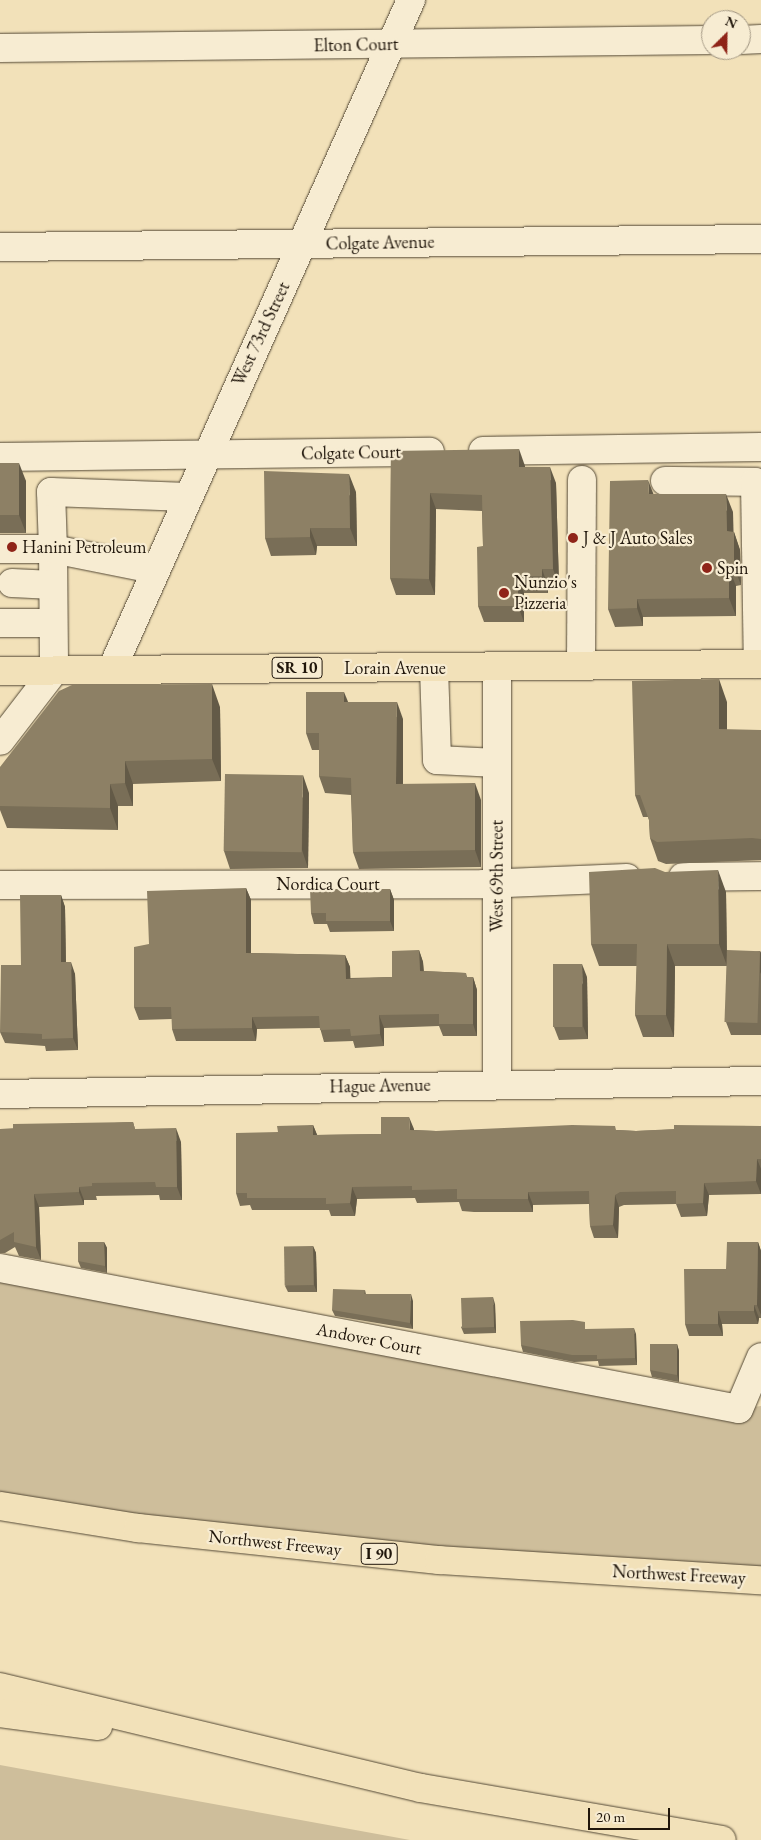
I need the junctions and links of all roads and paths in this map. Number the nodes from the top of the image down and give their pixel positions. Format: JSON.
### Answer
{"nodes":[{"id":1,"x":411,"y":0,"type":"edge"},
{"id":2,"x":701,"y":40,"type":"edge"},
{"id":3,"x":391,"y":44,"type":"junction"},
{"id":4,"x":0,"y":48,"type":"edge"},
{"id":5,"x":761,"y":239,"type":"edge"},
{"id":6,"x":303,"y":244,"type":"junction"},
{"id":7,"x":0,"y":247,"type":"edge"},
{"id":8,"x":761,"y":447,"type":"edge"},
{"id":9,"x":206,"y":455,"type":"junction"},
{"id":10,"x":0,"y":457,"type":"edge"},
{"id":11,"x":582,"y":480,"type":"dead end"},
{"id":12,"x":665,"y":481,"type":"dead end"},
{"id":13,"x":188,"y":497,"type":"junction"},
{"id":14,"x":0,"y":549,"type":"edge"},
{"id":15,"x":53,"y":549,"type":"junction"},
{"id":16,"x":154,"y":569,"type":"junction"},
{"id":17,"x":12,"y":584,"type":"dead end"},
{"id":18,"x":53,"y":585,"type":"junction"},
{"id":19,"x":0,"y":623,"type":"edge"},
{"id":20,"x":53,"y":623,"type":"junction"},
{"id":21,"x":760,"y":664,"type":"edge"},
{"id":22,"x":582,"y":666,"type":"junction"},
{"id":23,"x":112,"y":668,"type":"junction"},
{"id":24,"x":434,"y":668,"type":"junction"},
{"id":25,"x":496,"y":668,"type":"junction"},
{"id":26,"x":0,"y":671,"type":"edge"},
{"id":27,"x":54,"y":671,"type":"junction"},
{"id":28,"x":0,"y":741,"type":"edge"},
{"id":29,"x":497,"y":763,"type":"junction"},
{"id":30,"x":761,"y":876,"type":"edge"},
{"id":31,"x":497,"y":884,"type":"junction"},
{"id":32,"x":0,"y":885,"type":"edge"},
{"id":33,"x":761,"y":1081,"type":"edge"},
{"id":34,"x":497,"y":1084,"type":"junction"},
{"id":35,"x":0,"y":1094,"type":"edge"},
{"id":36,"x":0,"y":1268,"type":"edge"},
{"id":37,"x":761,"y":1357,"type":"edge"},
{"id":38,"x":0,"y":1506,"type":"edge"},
{"id":39,"x":761,"y":1580,"type":"edge"},
{"id":40,"x":0,"y":1687,"type":"edge"},
{"id":41,"x":0,"y":1713,"type":"edge"},
{"id":42,"x":257,"y":1749,"type":"junction"},
{"id":43,"x":722,"y":1840,"type":"edge"}],
"edges":[{"from":1,"to":3,"type":"street","name":"West 73rd Street"},
{"from":2,"to":3,"type":"street","name":"Elton Court"},
{"from":3,"to":4,"type":"street","name":"Elton Court"},
{"from":3,"to":6,"type":"street","name":"West 73rd Street"},
{"from":5,"to":6,"type":"street","name":"Colgate Avenue"},
{"from":6,"to":7,"type":"street","name":"Colgate Avenue"},
{"from":6,"to":9,"type":"street","name":"West 73rd Street"},
{"from":8,"to":9,"type":"street","name":"Colgate Court"},
{"from":9,"to":10,"type":"street","name":"Colgate Court"},
{"from":9,"to":13,"type":"street","name":"West 73rd Street"},
{"from":11,"to":22,"type":"street"},
{"from":12,"to":21,"type":"street"},
{"from":13,"to":15,"type":"street"},
{"from":13,"to":16,"type":"street","name":"West 73rd Street"},
{"from":14,"to":15,"type":"street"},
{"from":15,"to":16,"type":"street"},
{"from":15,"to":18,"type":"street"},
{"from":16,"to":23,"type":"street","name":"West 73rd Street"},
{"from":17,"to":18,"type":"street"},
{"from":18,"to":20,"type":"street"},
{"from":19,"to":20,"type":"street"},
{"from":20,"to":27,"type":"street"},
{"from":21,"to":22,"type":"main road","name":"Lorain Avenue","number":"SR 10"},
{"from":22,"to":25,"type":"main road","name":"Lorain Avenue","number":"SR 10"},
{"from":23,"to":24,"type":"main road","name":"Lorain Avenue","number":"SR 10"},
{"from":23,"to":27,"type":"main road","name":"Lorain Avenue","number":"SR 10"},
{"from":24,"to":25,"type":"main road","name":"Lorain Avenue","number":"SR 10"},
{"from":24,"to":29,"type":"street"},
{"from":25,"to":29,"type":"street","name":"West 69th Street"},
{"from":26,"to":27,"type":"main road","name":"Lorain Avenue","number":"SR 10"},
{"from":27,"to":28,"type":"street"},
{"from":29,"to":31,"type":"street","name":"West 69th Street"},
{"from":30,"to":31,"type":"street","name":"Nordica Court"},
{"from":31,"to":32,"type":"street","name":"Nordica Court"},
{"from":31,"to":34,"type":"street","name":"West 69th Street"},
{"from":33,"to":34,"type":"street","name":"Hague Avenue"},
{"from":34,"to":35,"type":"street","name":"Hague Avenue"},
{"from":36,"to":37,"type":"street","name":"Andover Court"},
{"from":38,"to":39,"type":"main road","name":"Northwest Freeway","number":"I 90"},
{"from":40,"to":42,"type":"main road"},
{"from":41,"to":42,"type":"main road"},
{"from":42,"to":43,"type":"main road"}]}
